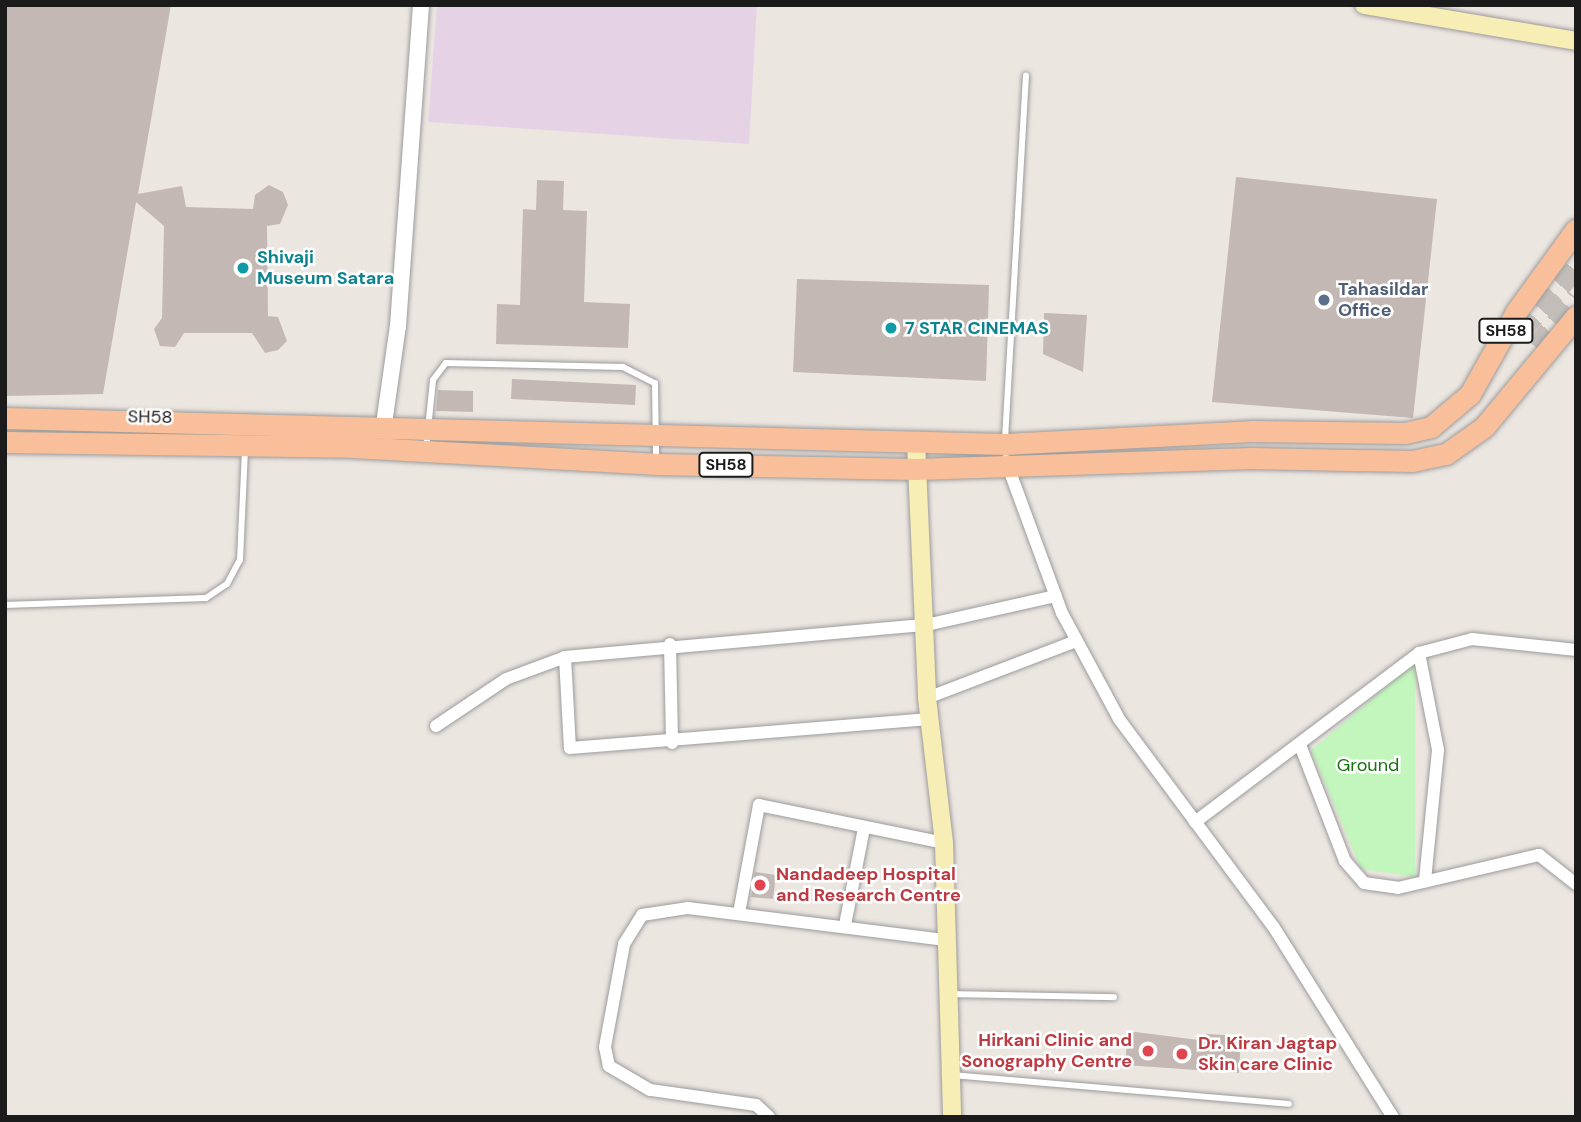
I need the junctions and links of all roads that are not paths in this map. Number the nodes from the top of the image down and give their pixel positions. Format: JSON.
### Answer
{"nodes":[{"id":1,"x":421,"y":5,"type":"edge"},
{"id":2,"x":1364,"y":5,"type":"edge"},
{"id":3,"x":1576,"y":41,"type":"edge"},
{"id":4,"x":1026,"y":76,"type":"dead end"},
{"id":5,"x":1576,"y":229,"type":"edge"},
{"id":6,"x":1572,"y":325,"type":"edge"},
{"id":7,"x":1490,"y":364,"type":"junction"},
{"id":8,"x":5,"y":418,"type":"edge"},
{"id":9,"x":384,"y":424,"type":"junction"},
{"id":10,"x":427,"y":426,"type":"junction"},
{"id":11,"x":1484,"y":427,"type":"junction"},
{"id":12,"x":1328,"y":432,"type":"junction"},
{"id":13,"x":656,"y":439,"type":"junction"},
{"id":14,"x":5,"y":442,"type":"edge"},
{"id":15,"x":916,"y":442,"type":"junction"},
{"id":16,"x":245,"y":444,"type":"junction"},
{"id":17,"x":1005,"y":444,"type":"junction"},
{"id":18,"x":426,"y":451,"type":"junction"},
{"id":19,"x":1327,"y":460,"type":"junction"},
{"id":20,"x":656,"y":464,"type":"junction"},
{"id":21,"x":916,"y":469,"type":"junction"},
{"id":22,"x":1006,"y":469,"type":"junction"},
{"id":23,"x":1056,"y":596,"type":"junction"},
{"id":24,"x":5,"y":605,"type":"edge"},
{"id":25,"x":926,"y":625,"type":"junction"},
{"id":26,"x":1076,"y":641,"type":"junction"},
{"id":27,"x":670,"y":644,"type":"junction"},
{"id":28,"x":1576,"y":650,"type":"edge"},
{"id":29,"x":1419,"y":653,"type":"junction"},
{"id":30,"x":565,"y":657,"type":"junction"},
{"id":31,"x":927,"y":698,"type":"junction"},
{"id":32,"x":930,"y":719,"type":"junction"},
{"id":33,"x":436,"y":726,"type":"dead end"},
{"id":34,"x":672,"y":743,"type":"junction"},
{"id":35,"x":1300,"y":745,"type":"junction"},
{"id":36,"x":1195,"y":822,"type":"junction"},
{"id":37,"x":864,"y":828,"type":"junction"},
{"id":38,"x":944,"y":843,"type":"junction"},
{"id":39,"x":1425,"y":881,"type":"junction"},
{"id":40,"x":1576,"y":884,"type":"edge"},
{"id":41,"x":739,"y":913,"type":"junction"},
{"id":42,"x":845,"y":925,"type":"junction"},
{"id":43,"x":946,"y":940,"type":"junction"},
{"id":44,"x":949,"y":994,"type":"junction"},
{"id":45,"x":1114,"y":997,"type":"dead end"},
{"id":46,"x":950,"y":1075,"type":"junction"},
{"id":47,"x":1289,"y":1104,"type":"dead end"},
{"id":48,"x":769,"y":1117,"type":"edge"},
{"id":49,"x":951,"y":1117,"type":"edge"},
{"id":50,"x":1392,"y":1117,"type":"edge"}],
"edges":[{"from":1,"to":9,"type":"street"},
{"from":2,"to":3,"type":"main road"},
{"from":4,"to":17,"type":"lane"},
{"from":5,"to":7,"type":"main road","name":"SH58","number":"SH58"},
{"from":6,"to":11,"type":"main road","name":"SH58","number":"SH58"},
{"from":7,"to":11,"type":"main road"},
{"from":7,"to":12,"type":"main road","name":"SH58","number":"SH58"},
{"from":8,"to":9,"type":"main road","name":"SH58","number":"SH58"},
{"from":9,"to":10,"type":"main road","name":"SH58","number":"SH58"},
{"from":10,"to":13,"type":"main road","name":"SH58","number":"SH58"},
{"from":10,"to":13,"type":"lane"},
{"from":10,"to":18,"type":"lane"},
{"from":11,"to":19,"type":"main road","name":"SH58","number":"SH58"},
{"from":12,"to":17,"type":"main road","name":"SH58","number":"SH58"},
{"from":12,"to":19,"type":"main road"},
{"from":13,"to":15,"type":"main road","name":"SH58","number":"SH58"},
{"from":13,"to":20,"type":"lane"},
{"from":14,"to":16,"type":"main road","name":"SH58","number":"SH58"},
{"from":15,"to":17,"type":"main road","name":"SH58","number":"SH58"},
{"from":15,"to":21,"type":"main road"},
{"from":16,"to":18,"type":"main road","name":"SH58","number":"SH58"},
{"from":16,"to":24,"type":"lane"},
{"from":17,"to":22,"type":"street"},
{"from":18,"to":20,"type":"main road","name":"SH58","number":"SH58"},
{"from":19,"to":22,"type":"main road","name":"SH58","number":"SH58"},
{"from":20,"to":21,"type":"main road","name":"SH58","number":"SH58"},
{"from":21,"to":22,"type":"main road","name":"SH58","number":"SH58"},
{"from":21,"to":25,"type":"main road"},
{"from":22,"to":23,"type":"street"},
{"from":23,"to":25,"type":"street"},
{"from":23,"to":26,"type":"street"},
{"from":25,"to":27,"type":"street"},
{"from":25,"to":31,"type":"main road"},
{"from":26,"to":31,"type":"street"},
{"from":26,"to":36,"type":"street"},
{"from":27,"to":30,"type":"street"},
{"from":27,"to":34,"type":"street"},
{"from":28,"to":29,"type":"street"},
{"from":29,"to":35,"type":"street"},
{"from":29,"to":39,"type":"street"},
{"from":30,"to":33,"type":"street"},
{"from":30,"to":34,"type":"street"},
{"from":31,"to":32,"type":"main road"},
{"from":32,"to":34,"type":"street"},
{"from":32,"to":38,"type":"main road"},
{"from":35,"to":36,"type":"street"},
{"from":35,"to":39,"type":"street"},
{"from":36,"to":50,"type":"street"},
{"from":37,"to":38,"type":"street"},
{"from":37,"to":41,"type":"street"},
{"from":37,"to":42,"type":"street"},
{"from":38,"to":43,"type":"main road"},
{"from":39,"to":40,"type":"street"},
{"from":41,"to":42,"type":"street"},
{"from":41,"to":48,"type":"street"},
{"from":42,"to":43,"type":"street"},
{"from":43,"to":44,"type":"main road"},
{"from":44,"to":45,"type":"lane"},
{"from":44,"to":46,"type":"main road"},
{"from":46,"to":47,"type":"lane"},
{"from":46,"to":49,"type":"main road"}]}
